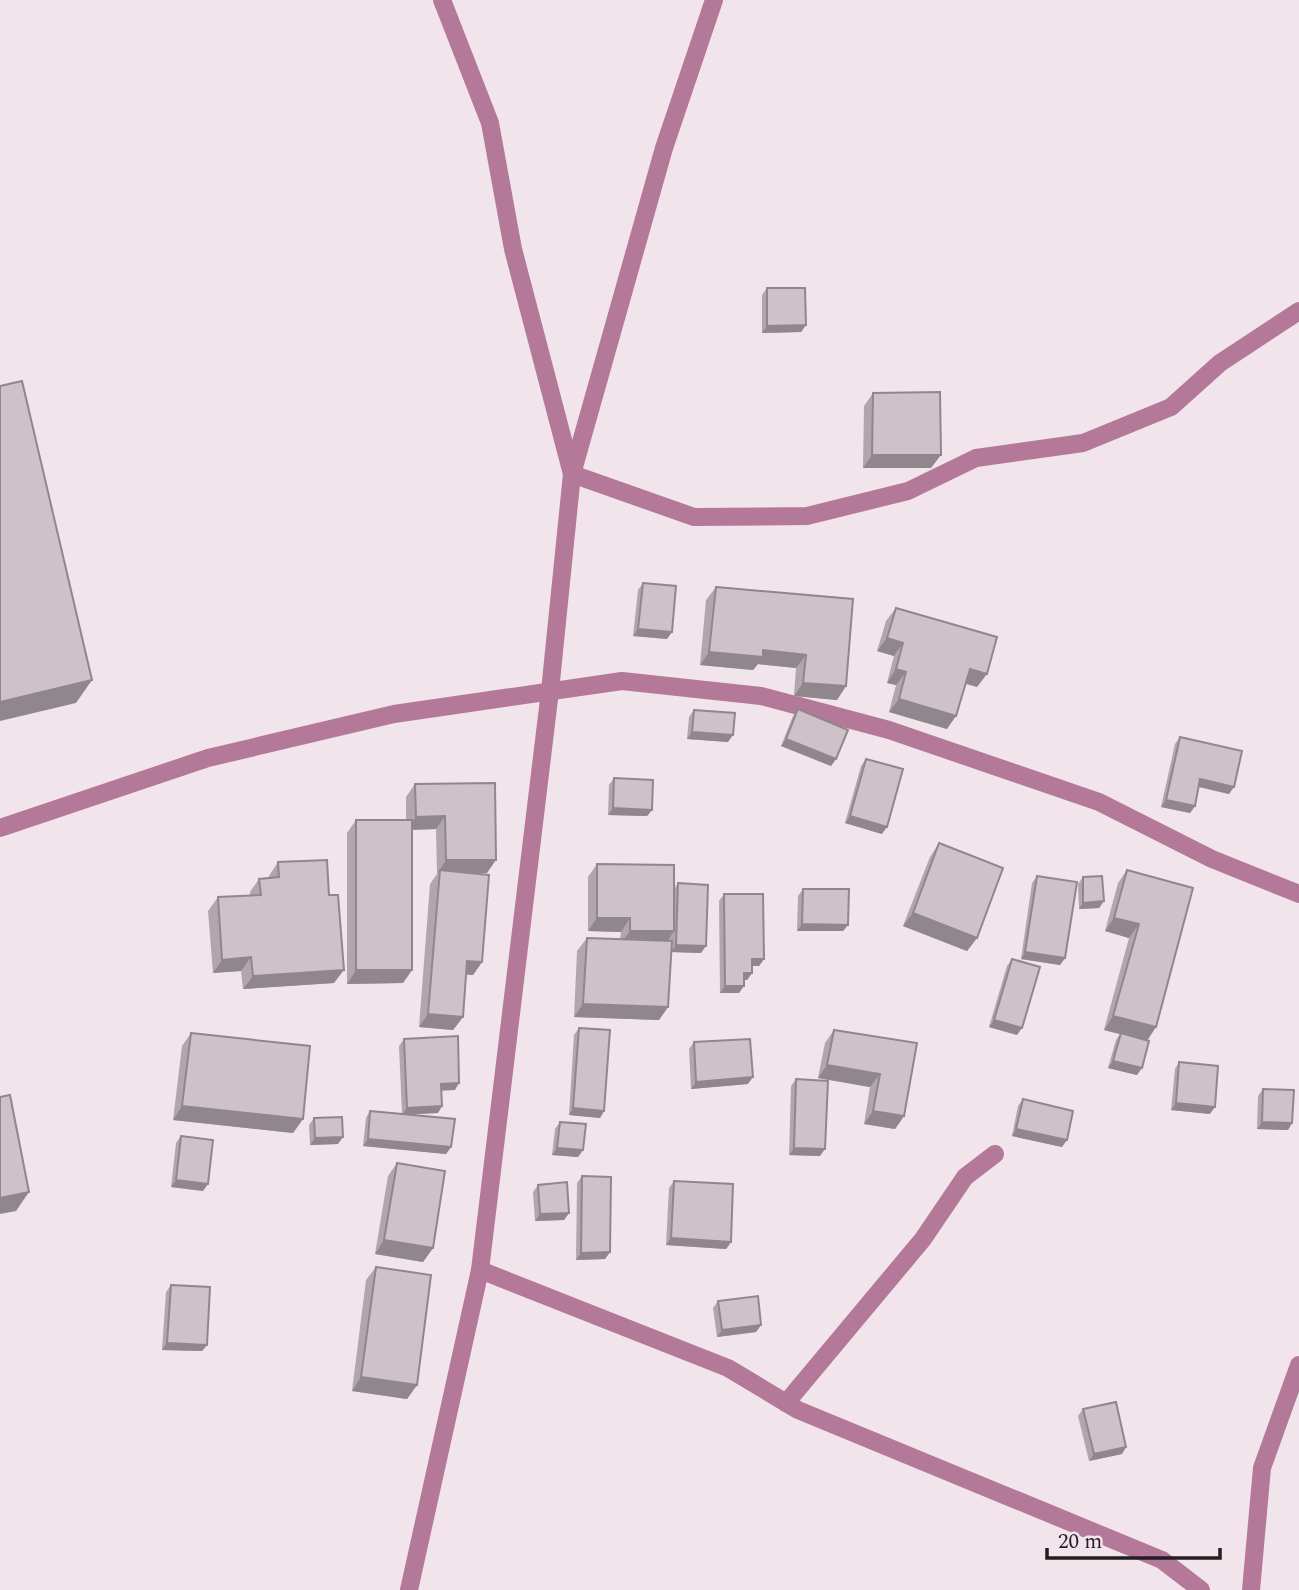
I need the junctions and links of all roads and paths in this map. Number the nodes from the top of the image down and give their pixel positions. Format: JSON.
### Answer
{"nodes":[{"id":1,"x":442,"y":0,"type":"edge"},
{"id":2,"x":714,"y":0,"type":"edge"},
{"id":3,"x":1299,"y":311,"type":"edge"},
{"id":4,"x":572,"y":474,"type":"junction"},
{"id":5,"x":550,"y":691,"type":"junction"},
{"id":6,"x":0,"y":828,"type":"edge"},
{"id":7,"x":1299,"y":894,"type":"edge"},
{"id":8,"x":995,"y":1154,"type":"dead end"},
{"id":9,"x":480,"y":1270,"type":"junction"},
{"id":10,"x":1299,"y":1365,"type":"edge"},
{"id":11,"x":786,"y":1403,"type":"junction"},
{"id":12,"x":410,"y":1590,"type":"edge"},
{"id":13,"x":1201,"y":1590,"type":"edge"},
{"id":14,"x":1251,"y":1590,"type":"edge"}],
"edges":[{"from":1,"to":4,"type":"street"},
{"from":2,"to":4,"type":"street"},
{"from":3,"to":4,"type":"street"},
{"from":4,"to":5,"type":"street"},
{"from":5,"to":6,"type":"street"},
{"from":5,"to":7,"type":"street"},
{"from":5,"to":9,"type":"street"},
{"from":8,"to":11,"type":"street"},
{"from":9,"to":11,"type":"street"},
{"from":9,"to":12,"type":"street"},
{"from":10,"to":14,"type":"street"},
{"from":11,"to":13,"type":"street"}]}
